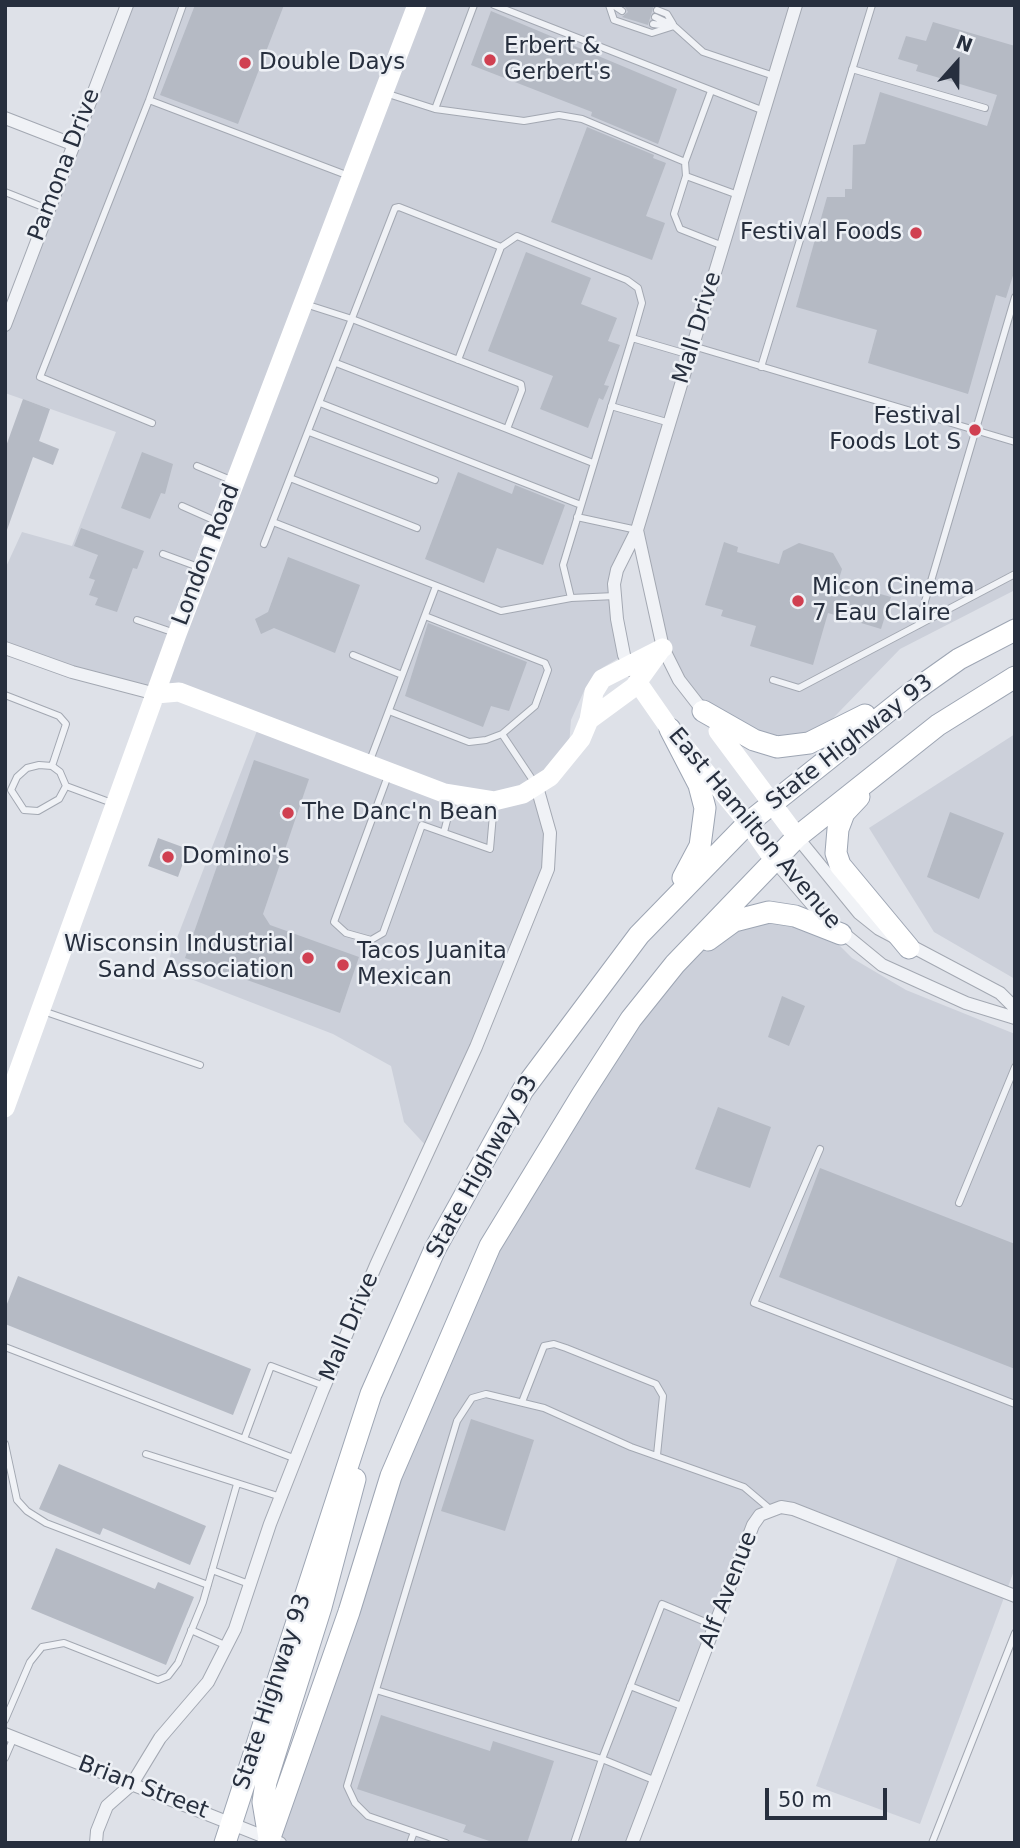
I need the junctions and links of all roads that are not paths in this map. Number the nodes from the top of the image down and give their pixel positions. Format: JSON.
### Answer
{"nodes":[{"id":1,"x":127,"y":5,"type":"edge"},
{"id":2,"x":183,"y":5,"type":"edge"},
{"id":3,"x":417,"y":5,"type":"edge"},
{"id":4,"x":474,"y":5,"type":"edge"},
{"id":5,"x":494,"y":5,"type":"edge"},
{"id":6,"x":611,"y":5,"type":"edge"},
{"id":7,"x":796,"y":5,"type":"edge"},
{"id":8,"x":872,"y":5,"type":"edge"},
{"id":9,"x":622,"y":11,"type":"dead end"},
{"id":10,"x":674,"y":26,"type":"junction"},
{"id":11,"x":852,"y":69,"type":"junction"},
{"id":12,"x":775,"y":76,"type":"junction"},
{"id":13,"x":711,"y":91,"type":"junction"},
{"id":14,"x":383,"y":93,"type":"junction"},
{"id":15,"x":149,"y":100,"type":"junction"},
{"id":16,"x":985,"y":108,"type":"dead end"},
{"id":17,"x":435,"y":109,"type":"junction"},
{"id":18,"x":764,"y":111,"type":"junction"},
{"id":19,"x":5,"y":118,"type":"edge"},
{"id":20,"x":72,"y":144,"type":"junction"},
{"id":21,"x":685,"y":162,"type":"junction"},
{"id":22,"x":686,"y":176,"type":"junction"},
{"id":23,"x":351,"y":177,"type":"junction"},
{"id":24,"x":5,"y":192,"type":"edge"},
{"id":25,"x":738,"y":195,"type":"junction"},
{"id":26,"x":48,"y":209,"type":"junction"},
{"id":27,"x":723,"y":246,"type":"junction"},
{"id":28,"x":502,"y":247,"type":"junction"},
{"id":29,"x":1015,"y":297,"type":"edge"},
{"id":30,"x":303,"y":303,"type":"junction"},
{"id":31,"x":352,"y":319,"type":"junction"},
{"id":32,"x":6,"y":320,"type":"edge"},
{"id":33,"x":632,"y":338,"type":"junction"},
{"id":34,"x":692,"y":351,"type":"junction"},
{"id":35,"x":458,"y":360,"type":"junction"},
{"id":36,"x":335,"y":363,"type":"junction"},
{"id":37,"x":761,"y":367,"type":"junction"},
{"id":38,"x":320,"y":403,"type":"junction"},
{"id":39,"x":611,"y":406,"type":"junction"},
{"id":40,"x":152,"y":423,"type":"dead end"},
{"id":41,"x":670,"y":423,"type":"junction"},
{"id":42,"x":507,"y":429,"type":"junction"},
{"id":43,"x":975,"y":430,"type":"junction"},
{"id":44,"x":309,"y":432,"type":"junction"},
{"id":45,"x":1015,"y":442,"type":"edge"},
{"id":46,"x":593,"y":463,"type":"junction"},
{"id":47,"x":197,"y":466,"type":"dead end"},
{"id":48,"x":290,"y":478,"type":"junction"},
{"id":49,"x":435,"y":480,"type":"dead end"},
{"id":50,"x":235,"y":482,"type":"junction"},
{"id":51,"x":581,"y":505,"type":"junction"},
{"id":52,"x":182,"y":506,"type":"dead end"},
{"id":53,"x":577,"y":517,"type":"junction"},
{"id":54,"x":219,"y":522,"type":"junction"},
{"id":55,"x":273,"y":522,"type":"junction"},
{"id":56,"x":417,"y":528,"type":"dead end"},
{"id":57,"x":638,"y":530,"type":"junction"},
{"id":58,"x":264,"y":544,"type":"dead end"},
{"id":59,"x":163,"y":554,"type":"dead end"},
{"id":60,"x":202,"y":568,"type":"junction"},
{"id":61,"x":1015,"y":575,"type":"edge"},
{"id":62,"x":436,"y":586,"type":"junction"},
{"id":63,"x":615,"y":596,"type":"junction"},
{"id":64,"x":571,"y":598,"type":"junction"},
{"id":65,"x":425,"y":616,"type":"junction"},
{"id":66,"x":137,"y":620,"type":"dead end"},
{"id":67,"x":918,"y":625,"type":"junction"},
{"id":68,"x":1015,"y":630,"type":"edge"},
{"id":69,"x":177,"y":634,"type":"junction"},
{"id":70,"x":5,"y":648,"type":"edge"},
{"id":71,"x":663,"y":648,"type":"junction"},
{"id":72,"x":353,"y":655,"type":"dead end"},
{"id":73,"x":628,"y":664,"type":"junction"},
{"id":74,"x":402,"y":675,"type":"junction"},
{"id":75,"x":1015,"y":677,"type":"edge"},
{"id":76,"x":772,"y":680,"type":"dead end"},
{"id":77,"x":638,"y":682,"type":"junction"},
{"id":78,"x":911,"y":693,"type":"junction"},
{"id":79,"x":156,"y":694,"type":"junction"},
{"id":80,"x":5,"y":695,"type":"edge"},
{"id":81,"x":389,"y":711,"type":"junction"},
{"id":82,"x":703,"y":711,"type":"junction"},
{"id":83,"x":589,"y":720,"type":"junction"},
{"id":84,"x":670,"y":729,"type":"junction"},
{"id":85,"x":718,"y":731,"type":"joint"},
{"id":86,"x":502,"y":734,"type":"junction"},
{"id":87,"x":369,"y":764,"type":"junction"},
{"id":88,"x":887,"y":764,"type":"junction"},
{"id":89,"x":52,"y":766,"type":"junction"},
{"id":90,"x":390,"y":772,"type":"junction"},
{"id":91,"x":66,"y":786,"type":"junction"},
{"id":92,"x":537,"y":787,"type":"junction"},
{"id":93,"x":453,"y":796,"type":"junction"},
{"id":94,"x":494,"y":801,"type":"junction"},
{"id":95,"x":772,"y":802,"type":"junction"},
{"id":96,"x":117,"y":804,"type":"junction"},
{"id":97,"x":748,"y":823,"type":"junction"},
{"id":98,"x":444,"y":832,"type":"junction"},
{"id":99,"x":797,"y":837,"type":"junction"},
{"id":100,"x":774,"y":860,"type":"junction"},
{"id":101,"x":671,"y":901,"type":"junction"},
{"id":102,"x":841,"y":934,"type":"junction"},
{"id":103,"x":909,"y":948,"type":"junction"},
{"id":104,"x":675,"y":964,"type":"junction"},
{"id":105,"x":1015,"y":1008,"type":"edge"},
{"id":106,"x":42,"y":1010,"type":"junction"},
{"id":107,"x":1015,"y":1018,"type":"edge"},
{"id":108,"x":200,"y":1065,"type":"dead end"},
{"id":109,"x":1015,"y":1067,"type":"edge"},
{"id":110,"x":5,"y":1108,"type":"edge"},
{"id":111,"x":820,"y":1149,"type":"dead end"},
{"id":112,"x":959,"y":1203,"type":"dead end"},
{"id":113,"x":5,"y":1347,"type":"edge"},
{"id":114,"x":324,"y":1386,"type":"junction"},
{"id":115,"x":371,"y":1394,"type":"junction"},
{"id":116,"x":522,"y":1402,"type":"junction"},
{"id":117,"x":1015,"y":1404,"type":"edge"},
{"id":118,"x":244,"y":1439,"type":"junction"},
{"id":119,"x":5,"y":1444,"type":"edge"},
{"id":120,"x":146,"y":1454,"type":"dead end"},
{"id":121,"x":657,"y":1455,"type":"junction"},
{"id":122,"x":296,"y":1459,"type":"junction"},
{"id":123,"x":237,"y":1483,"type":"junction"},
{"id":124,"x":281,"y":1497,"type":"junction"},
{"id":125,"x":770,"y":1509,"type":"junction"},
{"id":126,"x":212,"y":1570,"type":"junction"},
{"id":127,"x":250,"y":1584,"type":"junction"},
{"id":128,"x":208,"y":1585,"type":"junction"},
{"id":129,"x":1015,"y":1596,"type":"edge"},
{"id":130,"x":715,"y":1626,"type":"junction"},
{"id":131,"x":191,"y":1630,"type":"junction"},
{"id":132,"x":1015,"y":1633,"type":"edge"},
{"id":133,"x":227,"y":1646,"type":"junction"},
{"id":134,"x":630,"y":1686,"type":"junction"},
{"id":135,"x":376,"y":1690,"type":"junction"},
{"id":136,"x":684,"y":1707,"type":"junction"},
{"id":137,"x":5,"y":1720,"type":"edge"},
{"id":138,"x":10,"y":1736,"type":"edge"},
{"id":139,"x":5,"y":1758,"type":"edge"},
{"id":140,"x":602,"y":1759,"type":"junction"},
{"id":141,"x":656,"y":1781,"type":"junction"},
{"id":142,"x":132,"y":1784,"type":"junction"},
{"id":143,"x":414,"y":1832,"type":"junction"},
{"id":144,"x":232,"y":1836,"type":"edge"},
{"id":145,"x":273,"y":1841,"type":"edge"},
{"id":146,"x":96,"y":1843,"type":"edge"},
{"id":147,"x":410,"y":1843,"type":"edge"},
{"id":148,"x":446,"y":1843,"type":"edge"},
{"id":149,"x":574,"y":1843,"type":"edge"},
{"id":150,"x":632,"y":1843,"type":"edge"},
{"id":151,"x":932,"y":1843,"type":"edge"}],
"edges":[{"from":1,"to":20,"type":"street","name":"Pamona Drive"},
{"from":2,"to":15,"type":"lane"},
{"from":3,"to":14,"type":"street","name":"London Road"},
{"from":4,"to":17,"type":"lane"},
{"from":5,"to":13,"type":"lane"},
{"from":6,"to":9,"type":"lane"},
{"from":6,"to":10,"type":"lane"},
{"from":7,"to":12,"type":"street","name":"Mall Drive"},
{"from":8,"to":11,"type":"lane"},
{"from":10,"to":10,"type":"lane"},
{"from":10,"to":12,"type":"lane"},
{"from":11,"to":16,"type":"lane"},
{"from":11,"to":37,"type":"lane"},
{"from":12,"to":18,"type":"street","name":"Mall Drive"},
{"from":13,"to":18,"type":"lane"},
{"from":13,"to":21,"type":"lane"},
{"from":14,"to":17,"type":"lane"},
{"from":14,"to":23,"type":"street","name":"London Road"},
{"from":15,"to":23,"type":"lane"},
{"from":15,"to":40,"type":"lane"},
{"from":17,"to":21,"type":"lane"},
{"from":18,"to":25,"type":"street","name":"Mall Drive"},
{"from":19,"to":20,"type":"street"},
{"from":20,"to":26,"type":"street","name":"Pamona Drive"},
{"from":21,"to":22,"type":"lane"},
{"from":22,"to":25,"type":"lane"},
{"from":22,"to":27,"type":"lane"},
{"from":23,"to":30,"type":"street","name":"London Road"},
{"from":24,"to":26,"type":"lane"},
{"from":25,"to":27,"type":"street","name":"Mall Drive"},
{"from":26,"to":32,"type":"street","name":"Pamona Drive"},
{"from":27,"to":34,"type":"street","name":"Mall Drive"},
{"from":28,"to":31,"type":"lane"},
{"from":28,"to":33,"type":"lane"},
{"from":28,"to":35,"type":"lane"},
{"from":29,"to":43,"type":"lane"},
{"from":30,"to":31,"type":"lane"},
{"from":30,"to":50,"type":"street","name":"London Road"},
{"from":31,"to":35,"type":"lane"},
{"from":31,"to":36,"type":"lane"},
{"from":33,"to":34,"type":"lane"},
{"from":33,"to":39,"type":"lane"},
{"from":34,"to":37,"type":"lane"},
{"from":34,"to":41,"type":"street","name":"Mall Drive"},
{"from":35,"to":42,"type":"lane"},
{"from":36,"to":38,"type":"lane"},
{"from":36,"to":42,"type":"lane"},
{"from":37,"to":43,"type":"lane"},
{"from":38,"to":44,"type":"lane"},
{"from":38,"to":51,"type":"lane"},
{"from":39,"to":41,"type":"lane"},
{"from":39,"to":46,"type":"lane"},
{"from":41,"to":57,"type":"street","name":"Mall Drive"},
{"from":42,"to":46,"type":"lane"},
{"from":43,"to":45,"type":"lane"},
{"from":43,"to":67,"type":"lane"},
{"from":44,"to":48,"type":"lane"},
{"from":44,"to":49,"type":"lane"},
{"from":46,"to":51,"type":"lane"},
{"from":47,"to":50,"type":"lane"},
{"from":48,"to":55,"type":"lane"},
{"from":48,"to":56,"type":"lane"},
{"from":50,"to":54,"type":"street","name":"London Road"},
{"from":51,"to":53,"type":"lane"},
{"from":52,"to":54,"type":"lane"},
{"from":53,"to":57,"type":"lane"},
{"from":53,"to":64,"type":"lane"},
{"from":54,"to":60,"type":"street","name":"London Road"},
{"from":55,"to":58,"type":"lane"},
{"from":55,"to":62,"type":"lane"},
{"from":57,"to":63,"type":"street","name":"Mall Drive"},
{"from":57,"to":71,"type":"street","name":"Mall Drive"},
{"from":59,"to":60,"type":"lane"},
{"from":60,"to":69,"type":"street","name":"London Road"},
{"from":61,"to":67,"type":"lane"},
{"from":62,"to":64,"type":"lane"},
{"from":62,"to":65,"type":"lane"},
{"from":63,"to":64,"type":"lane"},
{"from":63,"to":73,"type":"street","name":"Mall Drive"},
{"from":65,"to":74,"type":"lane"},
{"from":65,"to":86,"type":"lane"},
{"from":66,"to":69,"type":"lane"},
{"from":67,"to":76,"type":"lane"},
{"from":68,"to":78,"type":"main road","name":"State Highway 93"},
{"from":69,"to":79,"type":"street","name":"London Road"},
{"from":70,"to":79,"type":"street"},
{"from":71,"to":73,"type":"street"},
{"from":71,"to":77,"type":"street"},
{"from":71,"to":82,"type":"street","name":"East Hamilton Avenue"},
{"from":72,"to":74,"type":"lane"},
{"from":73,"to":77,"type":"street","name":"Mall Drive"},
{"from":73,"to":83,"type":"street"},
{"from":74,"to":81,"type":"lane"},
{"from":75,"to":88,"type":"main road","name":"State Highway 93"},
{"from":77,"to":83,"type":"street"},
{"from":77,"to":84,"type":"street","name":"East Hamilton Avenue"},
{"from":78,"to":82,"type":"main road"},
{"from":78,"to":95,"type":"main road","name":"State Highway 93"},
{"from":79,"to":87,"type":"street"},
{"from":79,"to":96,"type":"street","name":"London Road"},
{"from":80,"to":89,"type":"lane"},
{"from":81,"to":86,"type":"lane"},
{"from":81,"to":87,"type":"lane"},
{"from":82,"to":85,"type":"street","name":"East Hamilton Avenue"},
{"from":83,"to":92,"type":"street"},
{"from":84,"to":97,"type":"street","name":"East Hamilton Avenue"},
{"from":84,"to":101,"type":"main road"},
{"from":85,"to":95,"type":"street","name":"East Hamilton Avenue"},
{"from":86,"to":92,"type":"lane"},
{"from":87,"to":90,"type":"street"},
{"from":88,"to":99,"type":"main road","name":"State Highway 93"},
{"from":88,"to":103,"type":"main road"},
{"from":89,"to":91,"type":"lane"},
{"from":89,"to":91,"type":"lane"},
{"from":90,"to":93,"type":"street"},
{"from":90,"to":98,"type":"lane"},
{"from":91,"to":96,"type":"lane"},
{"from":92,"to":94,"type":"street"},
{"from":92,"to":114,"type":"street","name":"Mall Drive"},
{"from":93,"to":94,"type":"street"},
{"from":93,"to":98,"type":"lane"},
{"from":94,"to":98,"type":"lane"},
{"from":95,"to":97,"type":"main road","name":"State Highway 93"},
{"from":95,"to":99,"type":"street","name":"East Hamilton Avenue"},
{"from":96,"to":106,"type":"street","name":"London Road"},
{"from":97,"to":100,"type":"street","name":"East Hamilton Avenue"},
{"from":97,"to":101,"type":"main road","name":"State Highway 93"},
{"from":99,"to":100,"type":"main road","name":"State Highway 93"},
{"from":99,"to":103,"type":"street","name":"East Hamilton Avenue"},
{"from":100,"to":102,"type":"street","name":"East Hamilton Avenue"},
{"from":100,"to":104,"type":"main road","name":"State Highway 93"},
{"from":101,"to":115,"type":"main road","name":"State Highway 93"},
{"from":102,"to":104,"type":"main road"},
{"from":102,"to":107,"type":"street","name":"East Hamilton Avenue"},
{"from":103,"to":105,"type":"street","name":"East Hamilton Avenue"},
{"from":104,"to":145,"type":"main road","name":"State Highway 93"},
{"from":106,"to":108,"type":"lane"},
{"from":106,"to":110,"type":"street","name":"London Road"},
{"from":109,"to":112,"type":"lane"},
{"from":111,"to":117,"type":"lane"},
{"from":113,"to":118,"type":"lane"},
{"from":114,"to":118,"type":"lane"},
{"from":114,"to":122,"type":"street","name":"Mall Drive"},
{"from":115,"to":144,"type":"main road","name":"State Highway 93"},
{"from":115,"to":145,"type":"main road"},
{"from":116,"to":121,"type":"lane"},
{"from":116,"to":121,"type":"lane"},
{"from":116,"to":135,"type":"lane"},
{"from":118,"to":122,"type":"lane"},
{"from":119,"to":128,"type":"lane"},
{"from":120,"to":123,"type":"lane"},
{"from":121,"to":125,"type":"lane"},
{"from":122,"to":124,"type":"street","name":"Mall Drive"},
{"from":123,"to":124,"type":"lane"},
{"from":123,"to":126,"type":"lane"},
{"from":124,"to":127,"type":"street","name":"Mall Drive"},
{"from":125,"to":129,"type":"street","name":"Alf Avenue"},
{"from":125,"to":130,"type":"street","name":"Alf Avenue"},
{"from":126,"to":127,"type":"lane"},
{"from":126,"to":128,"type":"lane"},
{"from":127,"to":133,"type":"street","name":"Mall Drive"},
{"from":128,"to":131,"type":"lane"},
{"from":130,"to":134,"type":"lane"},
{"from":130,"to":136,"type":"street","name":"Alf Avenue"},
{"from":131,"to":133,"type":"lane"},
{"from":131,"to":137,"type":"lane"},
{"from":132,"to":151,"type":"lane"},
{"from":133,"to":142,"type":"street","name":"Mall Drive"},
{"from":134,"to":136,"type":"lane"},
{"from":134,"to":140,"type":"lane"},
{"from":135,"to":140,"type":"lane"},
{"from":135,"to":143,"type":"lane"},
{"from":136,"to":141,"type":"street","name":"Alf Avenue"},
{"from":138,"to":139,"type":"lane"},
{"from":138,"to":142,"type":"street","name":"Brian Street"},
{"from":140,"to":141,"type":"lane"},
{"from":140,"to":149,"type":"lane"},
{"from":141,"to":150,"type":"street","name":"Alf Avenue"},
{"from":142,"to":144,"type":"street","name":"Brian Street"},
{"from":142,"to":146,"type":"street","name":"Mall Drive"},
{"from":143,"to":147,"type":"lane"},
{"from":143,"to":148,"type":"lane"},
{"from":144,"to":145,"type":"street","name":"Brian Street"}]}
